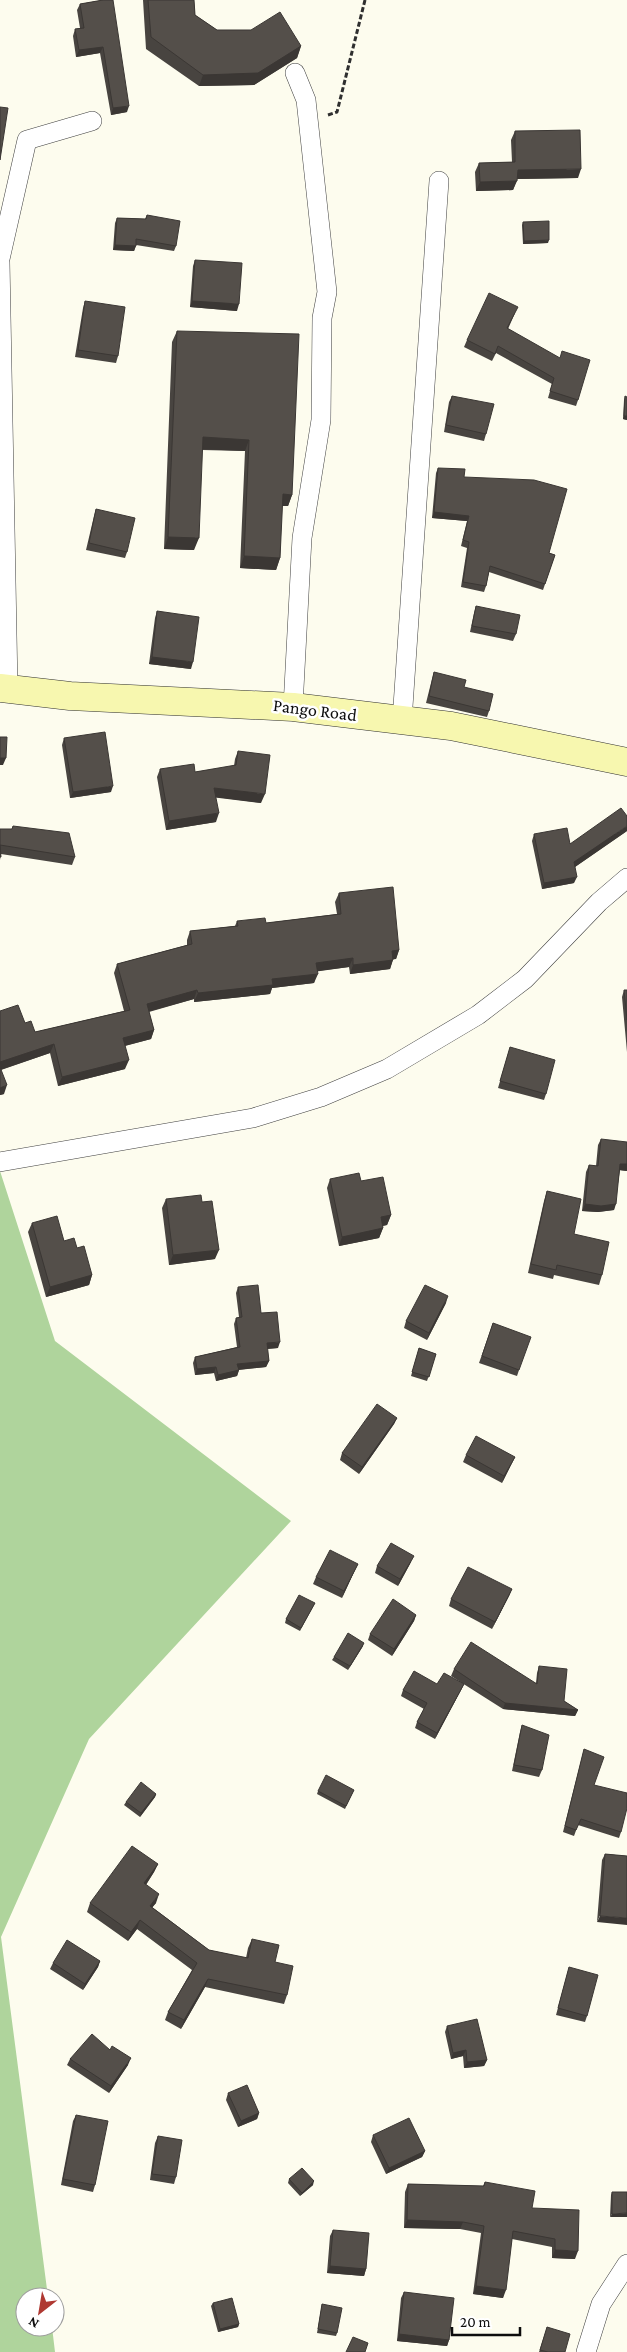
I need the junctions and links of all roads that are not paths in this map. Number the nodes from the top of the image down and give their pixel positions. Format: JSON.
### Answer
{"nodes":[{"id":1,"x":295,"y":73,"type":"dead end"},
{"id":2,"x":92,"y":121,"type":"dead end"},
{"id":3,"x":439,"y":181,"type":"dead end"},
{"id":4,"x":0,"y":260,"type":"edge"},
{"id":5,"x":4,"y":688,"type":"edge"},
{"id":6,"x":293,"y":706,"type":"junction"},
{"id":7,"x":402,"y":721,"type":"junction"},
{"id":8,"x":627,"y":762,"type":"edge"},
{"id":9,"x":627,"y":878,"type":"edge"},
{"id":10,"x":0,"y":1162,"type":"edge"},
{"id":11,"x":627,"y":2264,"type":"edge"},
{"id":12,"x":586,"y":2352,"type":"edge"}],
"edges":[{"from":1,"to":6,"type":"street"},
{"from":2,"to":4,"type":"street"},
{"from":3,"to":7,"type":"street"},
{"from":4,"to":5,"type":"street"},
{"from":5,"to":6,"type":"street","name":"Pango Road"},
{"from":6,"to":7,"type":"street","name":"Pango Road"},
{"from":7,"to":8,"type":"street","name":"Pango Road"},
{"from":9,"to":10,"type":"street"},
{"from":11,"to":12,"type":"street"}]}
